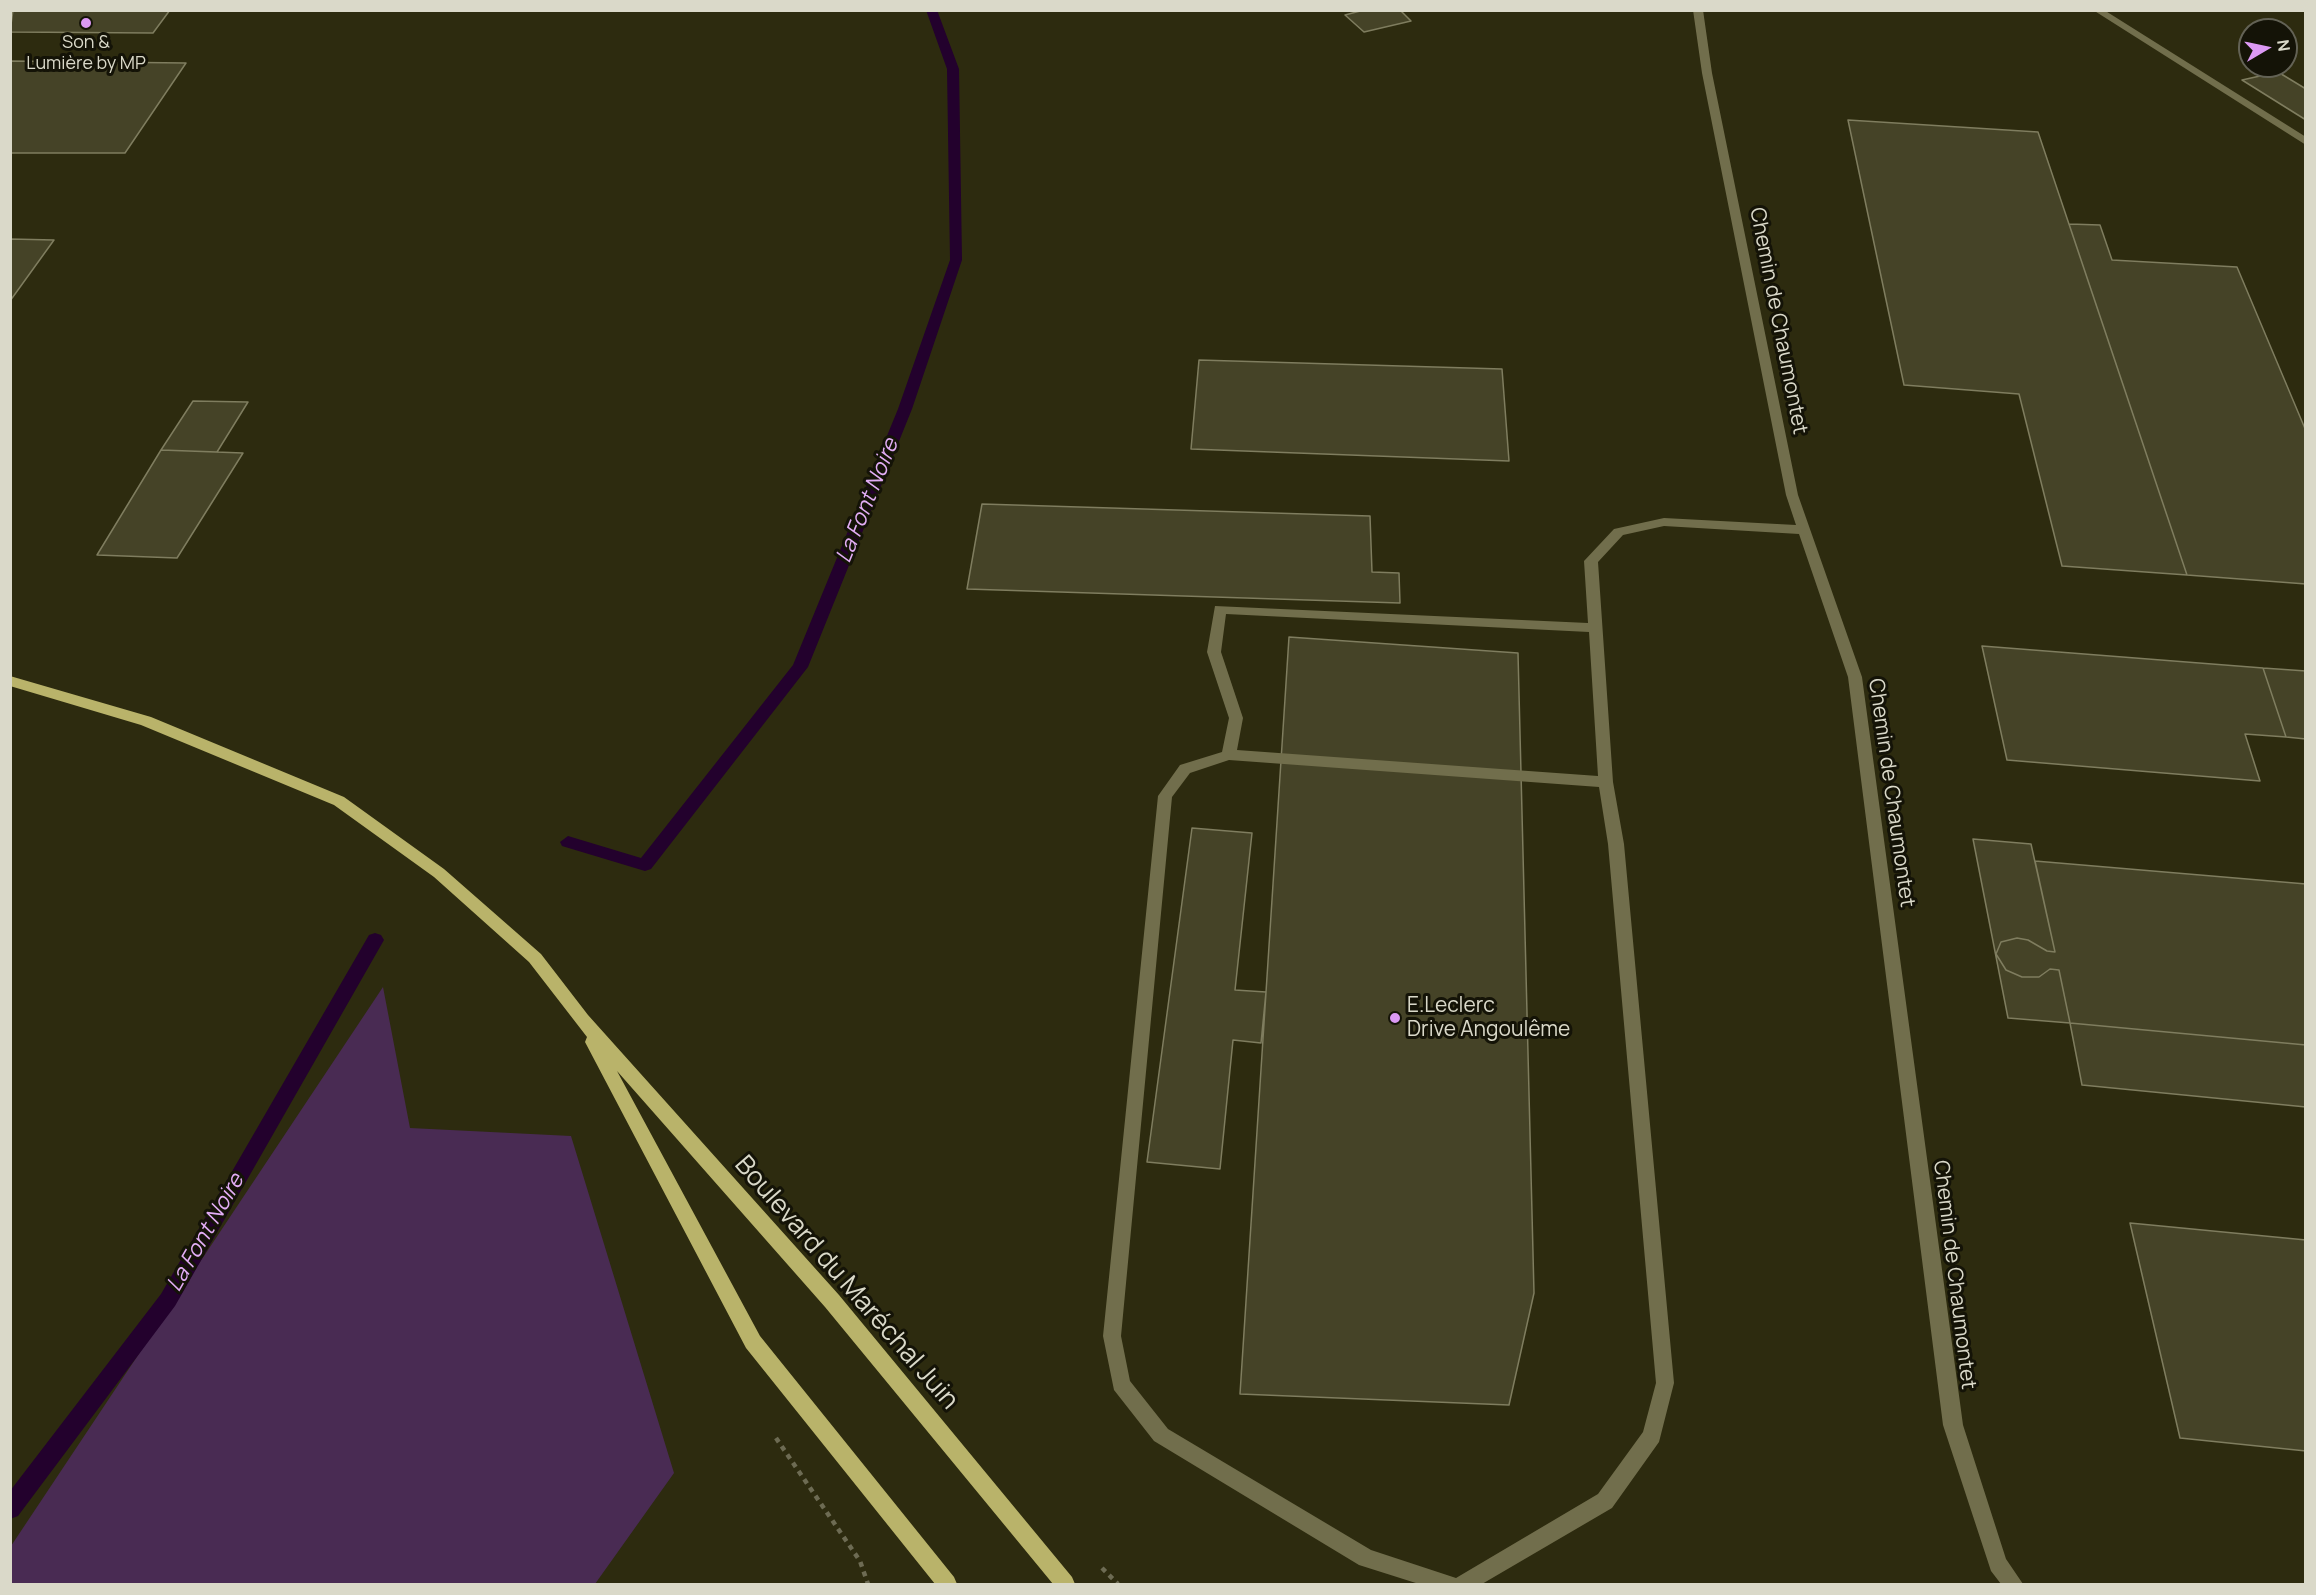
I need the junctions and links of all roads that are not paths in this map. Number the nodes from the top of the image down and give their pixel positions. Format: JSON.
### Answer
{"nodes":[{"id":1,"x":1698,"y":10,"type":"edge"},
{"id":2,"x":2097,"y":10,"type":"edge"},
{"id":3,"x":2306,"y":142,"type":"edge"},
{"id":4,"x":1804,"y":530,"type":"junction"},
{"id":5,"x":1596,"y":628,"type":"junction"},
{"id":6,"x":10,"y":681,"type":"edge"},
{"id":7,"x":1229,"y":755,"type":"junction"},
{"id":8,"x":1606,"y":782,"type":"junction"},
{"id":9,"x":582,"y":1020,"type":"junction"},
{"id":10,"x":947,"y":1584,"type":"edge"},
{"id":11,"x":1065,"y":1584,"type":"edge"},
{"id":12,"x":1449,"y":1584,"type":"edge"},
{"id":13,"x":1464,"y":1584,"type":"edge"},
{"id":14,"x":2013,"y":1584,"type":"edge"}],
"edges":[{"from":1,"to":4,"type":"street","name":"Chemin de Chaumontet"},
{"from":2,"to":3,"type":"street"},
{"from":4,"to":5,"type":"street"},
{"from":4,"to":14,"type":"street","name":"Chemin de Chaumontet"},
{"from":5,"to":7,"type":"street"},
{"from":5,"to":8,"type":"street"},
{"from":6,"to":9,"type":"main road","name":"Boulevard du Maréchal Juin"},
{"from":7,"to":8,"type":"street"},
{"from":7,"to":12,"type":"street"},
{"from":8,"to":13,"type":"street"},
{"from":9,"to":10,"type":"main road","name":"Boulevard du Maréchal Juin"},
{"from":9,"to":11,"type":"main road","name":"Boulevard du Maréchal Juin"}]}
